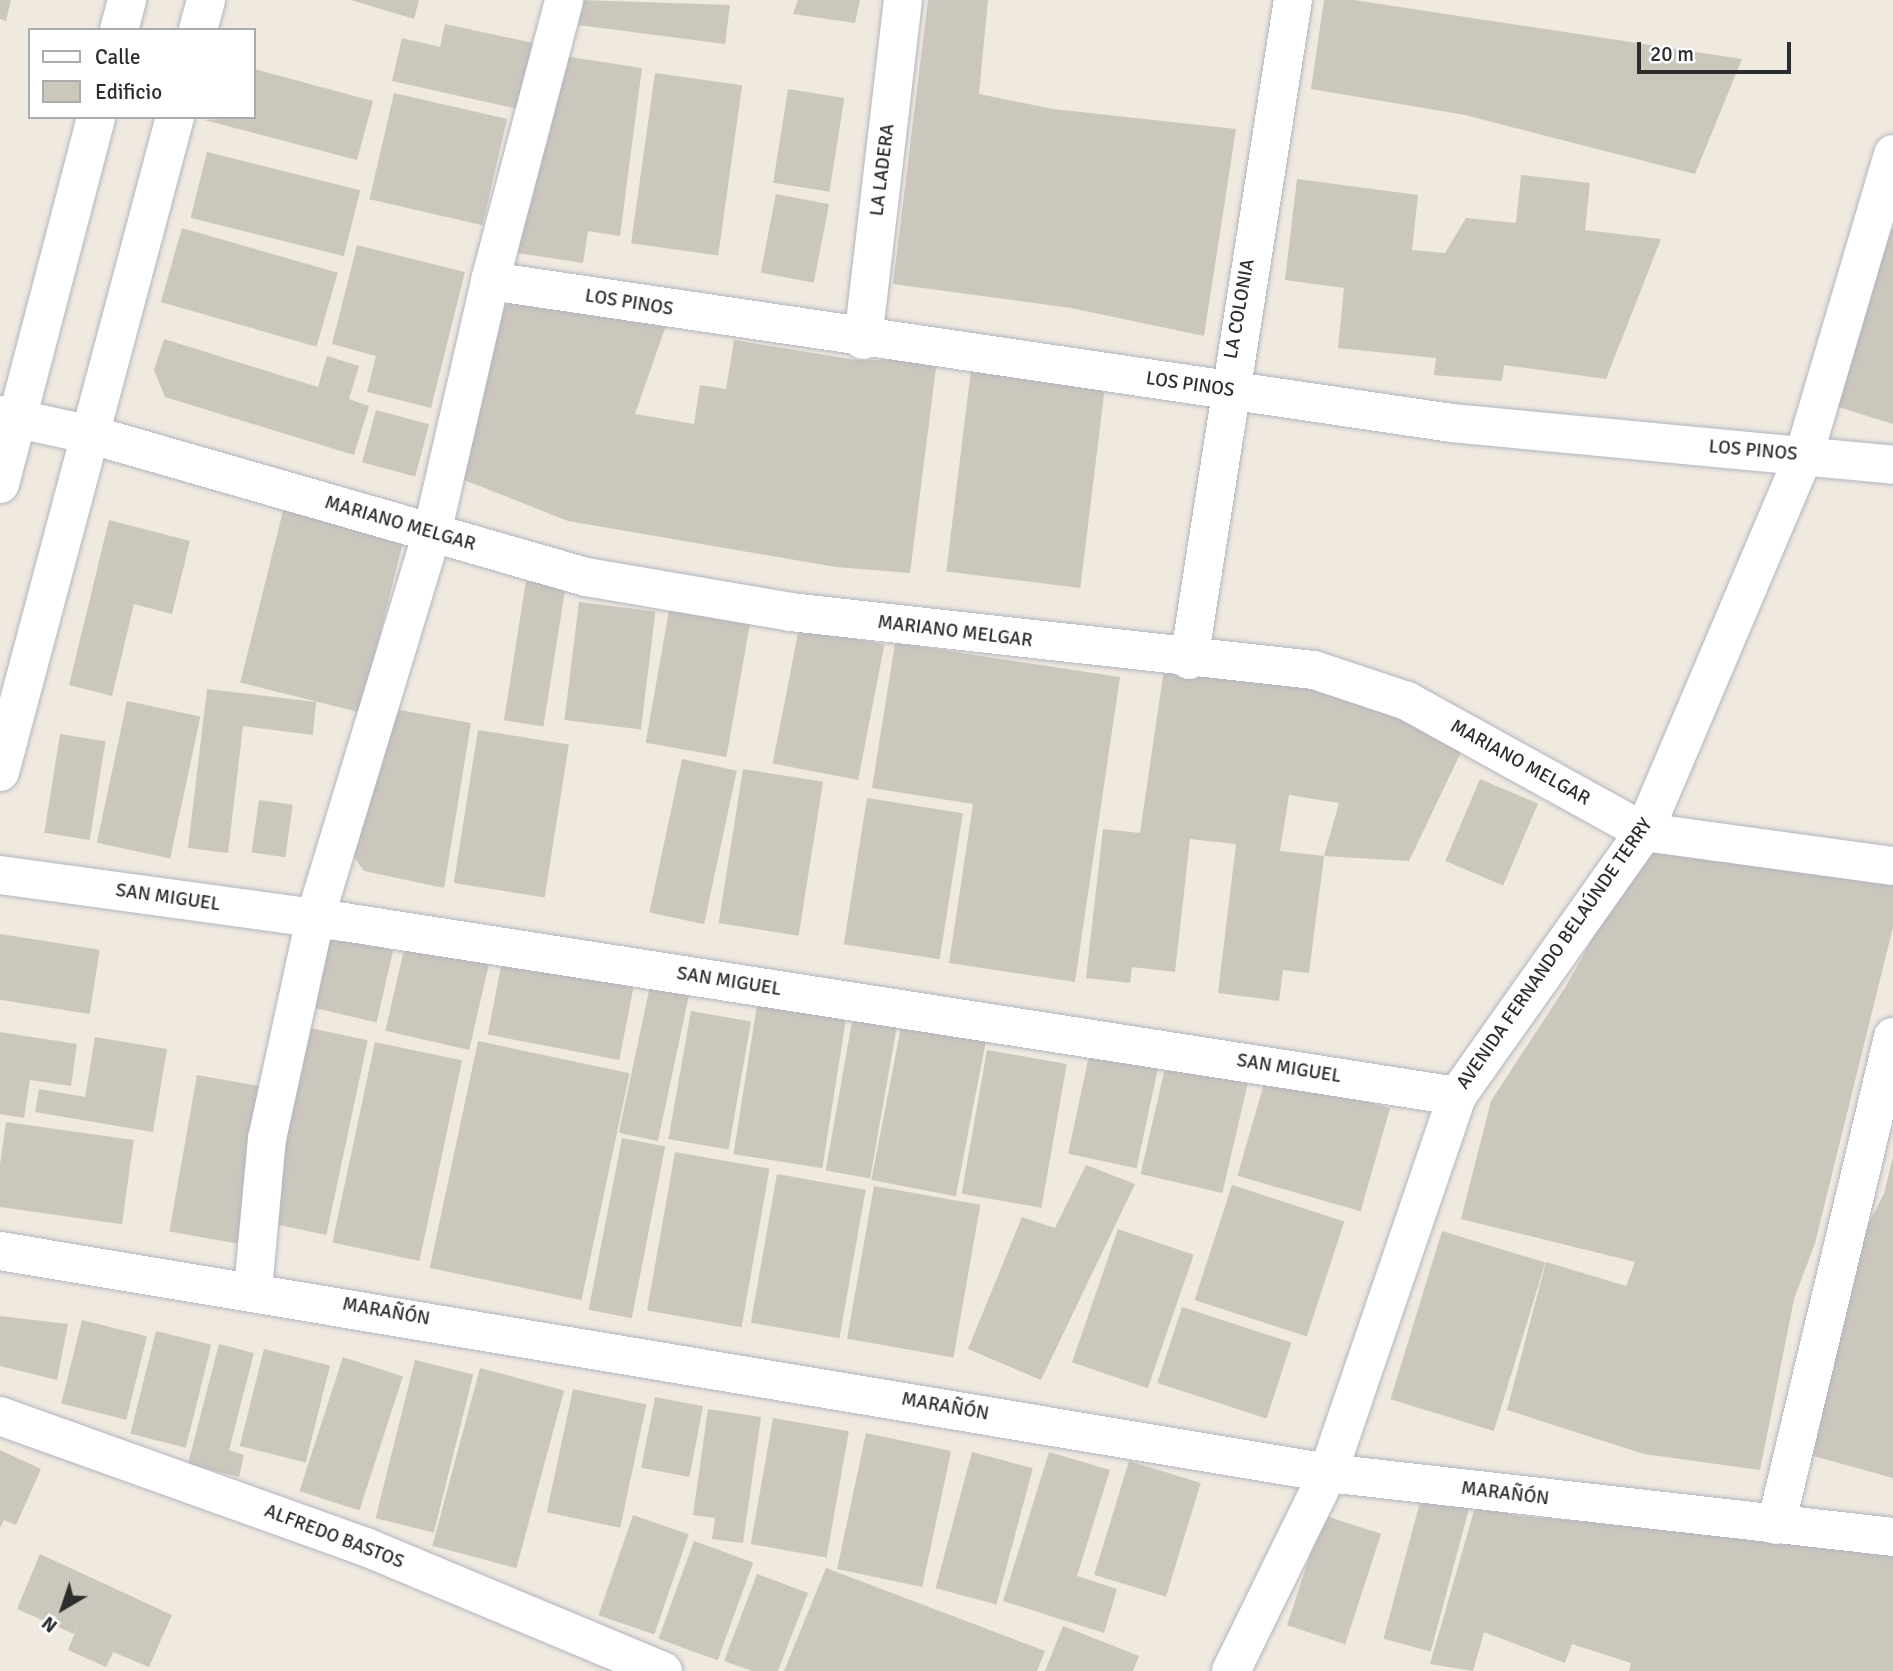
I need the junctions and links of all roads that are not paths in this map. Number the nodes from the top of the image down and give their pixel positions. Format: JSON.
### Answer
{"nodes":[{"id":1,"x":127,"y":0,"type":"edge"},
{"id":2,"x":206,"y":0,"type":"edge"},
{"id":3,"x":564,"y":0,"type":"edge"},
{"id":4,"x":903,"y":0,"type":"edge"},
{"id":5,"x":1293,"y":0,"type":"edge"},
{"id":6,"x":120,"y":28,"type":"edge"},
{"id":7,"x":199,"y":28,"type":"edge"},
{"id":8,"x":95,"y":119,"type":"edge"},
{"id":9,"x":174,"y":119,"type":"edge"},
{"id":10,"x":1893,"y":153,"type":"edge"},
{"id":11,"x":490,"y":281,"type":"junction"},
{"id":12,"x":863,"y":340,"type":"junction"},
{"id":13,"x":1227,"y":390,"type":"junction"},
{"id":14,"x":9,"y":417,"type":"edge"},
{"id":15,"x":92,"y":435,"type":"junction"},
{"id":16,"x":1804,"y":455,"type":"junction"},
{"id":17,"x":1893,"y":465,"type":"edge"},
{"id":18,"x":0,"y":484,"type":"edge"},
{"id":19,"x":432,"y":533,"type":"junction"},
{"id":20,"x":1189,"y":660,"type":"junction"},
{"id":21,"x":0,"y":772,"type":"edge"},
{"id":22,"x":1644,"y":832,"type":"junction"},
{"id":23,"x":1893,"y":866,"type":"edge"},
{"id":24,"x":0,"y":875,"type":"edge"},
{"id":25,"x":315,"y":918,"type":"junction"},
{"id":26,"x":1893,"y":1037,"type":"edge"},
{"id":27,"x":1457,"y":1096,"type":"junction"},
{"id":28,"x":0,"y":1251,"type":"edge"},
{"id":29,"x":253,"y":1289,"type":"junction"},
{"id":30,"x":0,"y":1416,"type":"edge"},
{"id":31,"x":1328,"y":1473,"type":"junction"},
{"id":32,"x":1776,"y":1525,"type":"junction"},
{"id":33,"x":1893,"y":1537,"type":"edge"},
{"id":34,"x":663,"y":1671,"type":"edge"},
{"id":35,"x":1231,"y":1671,"type":"edge"}],
"edges":[{"from":1,"to":6,"type":"street"},
{"from":2,"to":7,"type":"street"},
{"from":3,"to":11,"type":"street"},
{"from":4,"to":12,"type":"street","name":"LA LADERA"},
{"from":5,"to":13,"type":"street","name":"LA COLONIA"},
{"from":8,"to":14,"type":"street"},
{"from":9,"to":15,"type":"street"},
{"from":10,"to":16,"type":"street","name":"AVENIDA FERNANDO BELAÚNDE TERRY"},
{"from":11,"to":12,"type":"street","name":"LOS PINOS"},
{"from":11,"to":19,"type":"street"},
{"from":12,"to":13,"type":"street","name":"LOS PINOS"},
{"from":13,"to":16,"type":"street","name":"LOS PINOS"},
{"from":13,"to":20,"type":"street","name":"LA COLONIA"},
{"from":14,"to":15,"type":"street","name":"MARIANO MELGAR"},
{"from":14,"to":18,"type":"street"},
{"from":15,"to":19,"type":"street","name":"MARIANO MELGAR"},
{"from":15,"to":21,"type":"street"},
{"from":16,"to":17,"type":"street","name":"LOS PINOS"},
{"from":16,"to":22,"type":"street","name":"AVENIDA FERNANDO BELAÚNDE TERRY"},
{"from":19,"to":20,"type":"street","name":"MARIANO MELGAR"},
{"from":19,"to":25,"type":"street"},
{"from":20,"to":22,"type":"street","name":"MARIANO MELGAR"},
{"from":22,"to":23,"type":"street","name":"MARIANO MELGAR"},
{"from":22,"to":27,"type":"street","name":"AVENIDA FERNANDO BELAÚNDE TERRY"},
{"from":24,"to":25,"type":"street","name":"SAN MIGUEL"},
{"from":25,"to":27,"type":"street","name":"SAN MIGUEL"},
{"from":25,"to":29,"type":"street"},
{"from":26,"to":32,"type":"street"},
{"from":27,"to":31,"type":"street","name":"AVENIDA FERNANDO BELAÚNDE TERRY"},
{"from":28,"to":29,"type":"street","name":"MARAÑÓN"},
{"from":29,"to":31,"type":"street","name":"MARAÑÓN"},
{"from":30,"to":34,"type":"street","name":"ALFREDO BASTOS"},
{"from":31,"to":32,"type":"street","name":"MARAÑÓN"},
{"from":31,"to":35,"type":"street","name":"AVENIDA FERNANDO BELAÚNDE TERRY"},
{"from":32,"to":33,"type":"street","name":"MARAÑÓN"}]}
